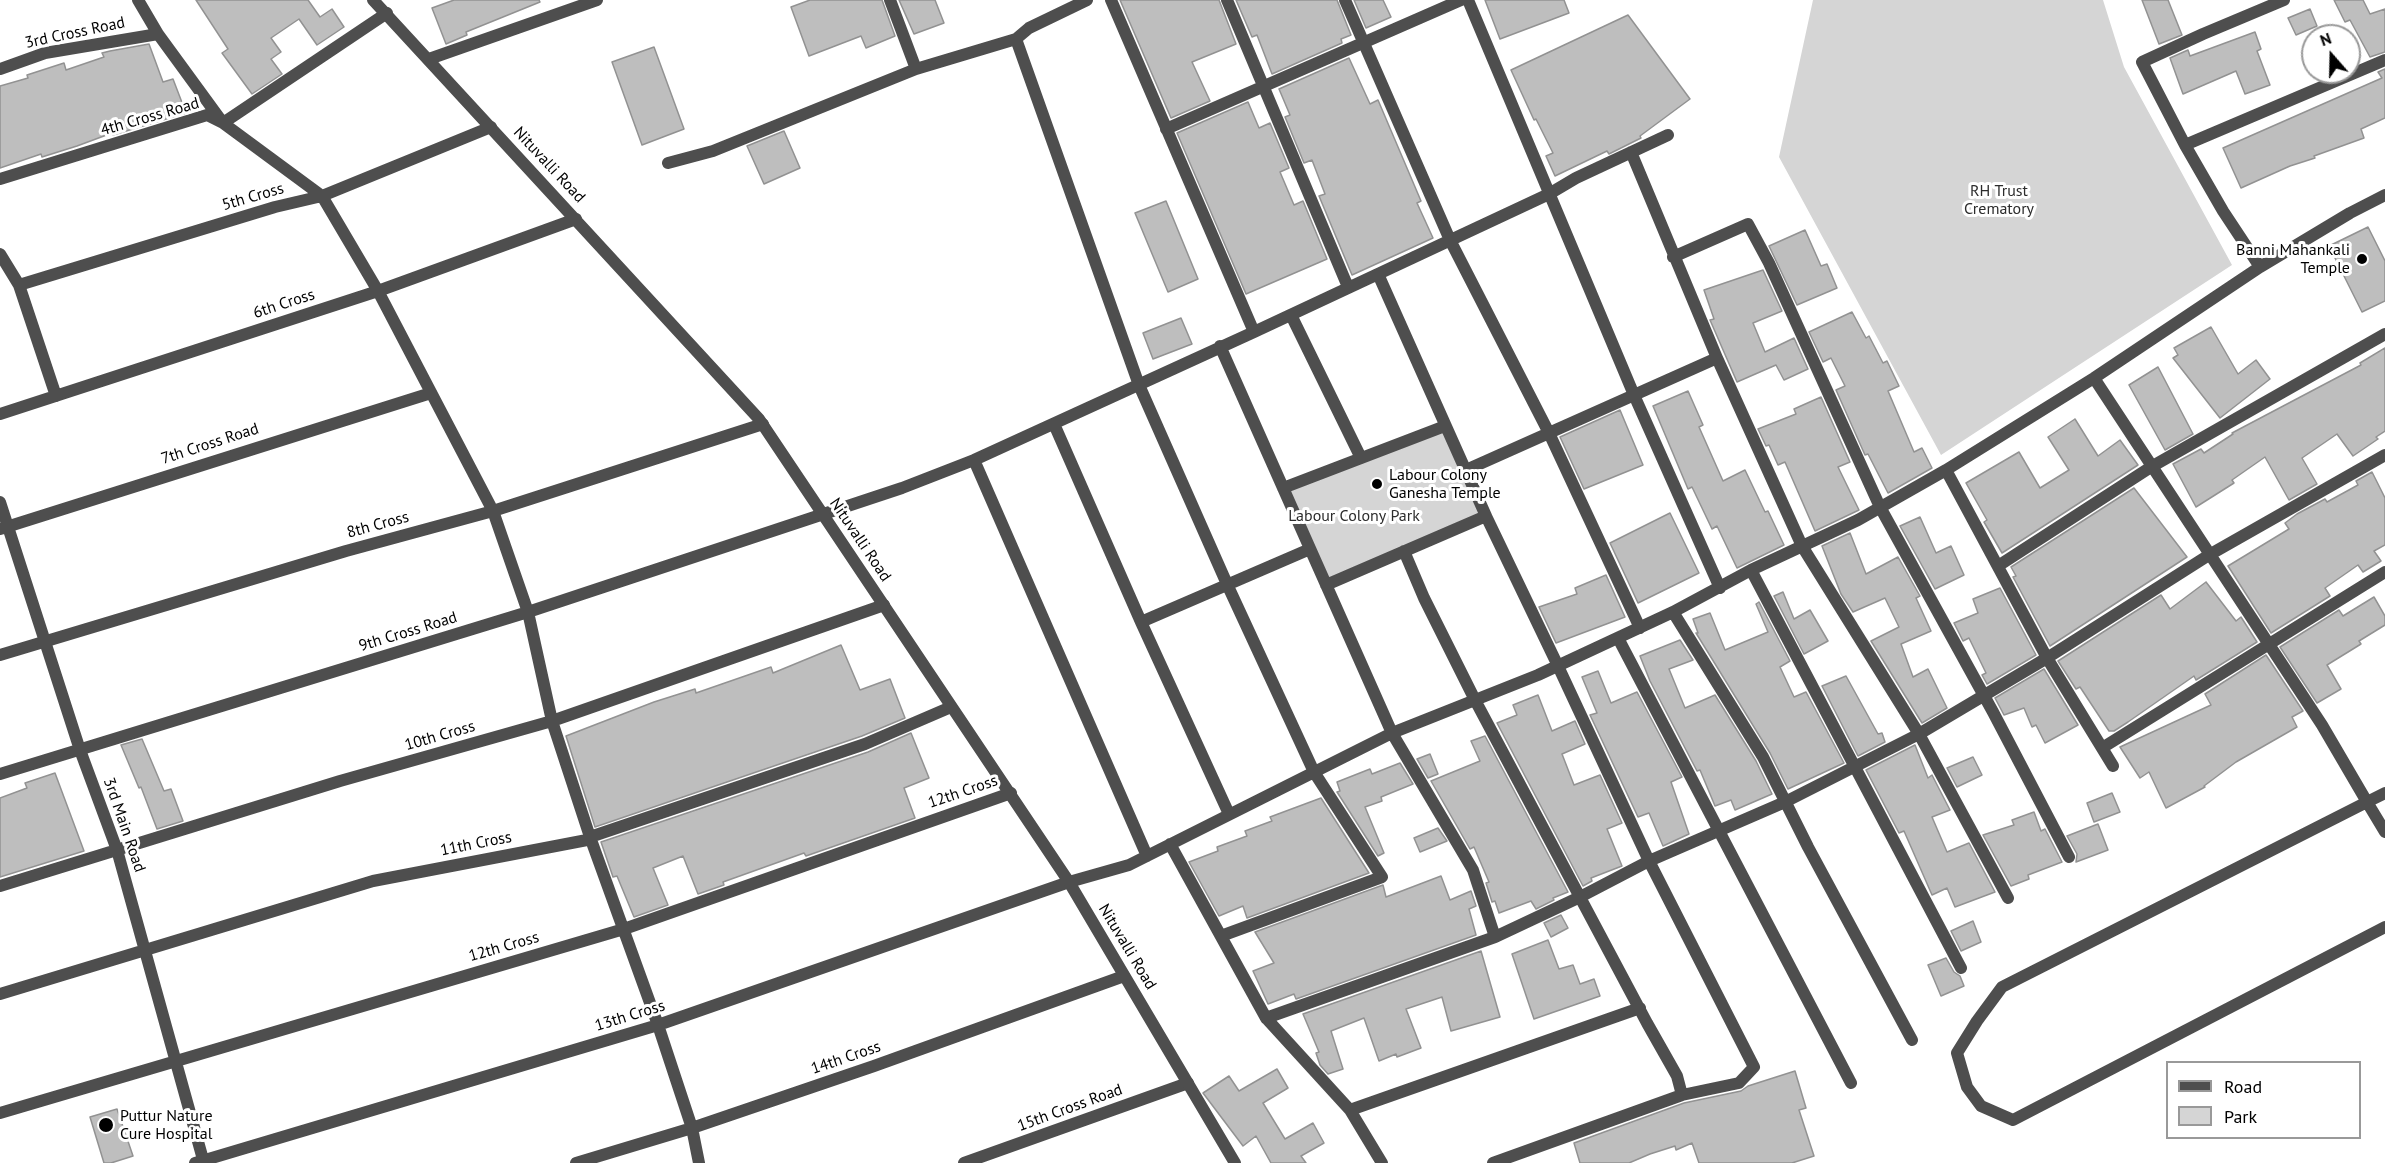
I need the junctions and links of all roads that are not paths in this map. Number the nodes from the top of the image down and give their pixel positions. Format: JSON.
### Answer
{"nodes":[{"id":1,"x":138,"y":0,"type":"edge"},
{"id":2,"x":375,"y":0,"type":"edge"},
{"id":3,"x":597,"y":0,"type":"edge"},
{"id":4,"x":890,"y":0,"type":"edge"},
{"id":5,"x":1087,"y":0,"type":"edge"},
{"id":6,"x":1111,"y":0,"type":"edge"},
{"id":7,"x":1227,"y":0,"type":"edge"},
{"id":8,"x":1346,"y":0,"type":"edge"},
{"id":9,"x":1461,"y":0,"type":"edge"},
{"id":10,"x":1468,"y":0,"type":"edge"},
{"id":11,"x":2284,"y":0,"type":"edge"},
{"id":12,"x":387,"y":13,"type":"junction"},
{"id":13,"x":158,"y":34,"type":"junction"},
{"id":14,"x":1016,"y":39,"type":"junction"},
{"id":15,"x":1364,"y":42,"type":"junction"},
{"id":16,"x":429,"y":59,"type":"junction"},
{"id":17,"x":2385,"y":60,"type":"edge"},
{"id":18,"x":0,"y":69,"type":"edge"},
{"id":19,"x":916,"y":69,"type":"junction"},
{"id":20,"x":1263,"y":86,"type":"junction"},
{"id":21,"x":223,"y":123,"type":"junction"},
{"id":22,"x":491,"y":127,"type":"junction"},
{"id":23,"x":1166,"y":129,"type":"junction"},
{"id":24,"x":1668,"y":135,"type":"dead end"},
{"id":25,"x":2185,"y":145,"type":"junction"},
{"id":26,"x":1631,"y":152,"type":"junction"},
{"id":27,"x":668,"y":163,"type":"dead end"},
{"id":28,"x":0,"y":179,"type":"edge"},
{"id":29,"x":1549,"y":194,"type":"junction"},
{"id":30,"x":2385,"y":195,"type":"edge"},
{"id":31,"x":322,"y":196,"type":"junction"},
{"id":32,"x":576,"y":219,"type":"junction"},
{"id":33,"x":1450,"y":240,"type":"junction"},
{"id":34,"x":0,"y":254,"type":"edge"},
{"id":35,"x":1673,"y":257,"type":"junction"},
{"id":36,"x":2260,"y":267,"type":"junction"},
{"id":37,"x":1378,"y":274,"type":"junction"},
{"id":38,"x":18,"y":285,"type":"junction"},
{"id":39,"x":1348,"y":287,"type":"junction"},
{"id":40,"x":378,"y":291,"type":"junction"},
{"id":41,"x":1291,"y":315,"type":"junction"},
{"id":42,"x":1254,"y":332,"type":"junction"},
{"id":43,"x":2385,"y":334,"type":"edge"},
{"id":44,"x":1220,"y":346,"type":"junction"},
{"id":45,"x":1717,"y":358,"type":"junction"},
{"id":46,"x":2094,"y":378,"type":"junction"},
{"id":47,"x":1139,"y":385,"type":"junction"},
{"id":48,"x":431,"y":393,"type":"junction"},
{"id":49,"x":1634,"y":395,"type":"junction"},
{"id":50,"x":56,"y":396,"type":"junction"},
{"id":51,"x":0,"y":414,"type":"edge"},
{"id":52,"x":762,"y":424,"type":"junction"},
{"id":53,"x":1054,"y":424,"type":"junction"},
{"id":54,"x":1445,"y":426,"type":"junction"},
{"id":55,"x":1549,"y":433,"type":"junction"},
{"id":56,"x":2385,"y":455,"type":"edge"},
{"id":57,"x":1361,"y":458,"type":"junction"},
{"id":58,"x":974,"y":460,"type":"junction"},
{"id":59,"x":2151,"y":466,"type":"junction"},
{"id":60,"x":1466,"y":470,"type":"junction"},
{"id":61,"x":1946,"y":470,"type":"junction"},
{"id":62,"x":1283,"y":488,"type":"junction"},
{"id":63,"x":0,"y":502,"type":"edge"},
{"id":64,"x":1880,"y":507,"type":"junction"},
{"id":65,"x":493,"y":511,"type":"junction"},
{"id":66,"x":824,"y":515,"type":"junction"},
{"id":67,"x":1486,"y":516,"type":"junction"},
{"id":68,"x":4,"y":528,"type":"edge"},
{"id":69,"x":1802,"y":546,"type":"junction"},
{"id":70,"x":1310,"y":549,"type":"junction"},
{"id":71,"x":1404,"y":551,"type":"junction"},
{"id":72,"x":2210,"y":555,"type":"junction"},
{"id":73,"x":1998,"y":566,"type":"junction"},
{"id":74,"x":1751,"y":570,"type":"junction"},
{"id":75,"x":2385,"y":572,"type":"edge"},
{"id":76,"x":1227,"y":584,"type":"junction"},
{"id":77,"x":1326,"y":585,"type":"junction"},
{"id":78,"x":1720,"y":588,"type":"junction"},
{"id":79,"x":884,"y":605,"type":"junction"},
{"id":80,"x":528,"y":612,"type":"junction"},
{"id":81,"x":1673,"y":612,"type":"junction"},
{"id":82,"x":1141,"y":622,"type":"junction"},
{"id":83,"x":1640,"y":628,"type":"junction"},
{"id":84,"x":1618,"y":638,"type":"junction"},
{"id":85,"x":46,"y":641,"type":"junction"},
{"id":86,"x":2268,"y":643,"type":"junction"},
{"id":87,"x":0,"y":655,"type":"edge"},
{"id":88,"x":2047,"y":658,"type":"junction"},
{"id":89,"x":1558,"y":666,"type":"junction"},
{"id":90,"x":1983,"y":696,"type":"junction"},
{"id":91,"x":1475,"y":700,"type":"junction"},
{"id":92,"x":951,"y":707,"type":"junction"},
{"id":93,"x":552,"y":721,"type":"junction"},
{"id":94,"x":1392,"y":733,"type":"junction"},
{"id":95,"x":1919,"y":734,"type":"junction"},
{"id":96,"x":2102,"y":748,"type":"junction"},
{"id":97,"x":80,"y":750,"type":"junction"},
{"id":98,"x":1853,"y":766,"type":"junction"},
{"id":99,"x":2113,"y":766,"type":"dead end"},
{"id":100,"x":1314,"y":772,"type":"junction"},
{"id":101,"x":0,"y":774,"type":"edge"},
{"id":102,"x":1011,"y":793,"type":"junction"},
{"id":103,"x":2385,"y":793,"type":"edge"},
{"id":104,"x":1785,"y":802,"type":"junction"},
{"id":105,"x":2367,"y":802,"type":"junction"},
{"id":106,"x":1229,"y":814,"type":"junction"},
{"id":107,"x":1719,"y":830,"type":"junction"},
{"id":108,"x":2385,"y":832,"type":"edge"},
{"id":109,"x":590,"y":837,"type":"junction"},
{"id":110,"x":1170,"y":844,"type":"junction"},
{"id":111,"x":117,"y":850,"type":"junction"},
{"id":112,"x":1147,"y":856,"type":"junction"},
{"id":113,"x":2069,"y":857,"type":"dead end"},
{"id":114,"x":1649,"y":861,"type":"junction"},
{"id":115,"x":1069,"y":882,"type":"junction"},
{"id":116,"x":0,"y":886,"type":"edge"},
{"id":117,"x":1580,"y":897,"type":"junction"},
{"id":118,"x":2008,"y":898,"type":"dead end"},
{"id":119,"x":2385,"y":927,"type":"edge"},
{"id":120,"x":624,"y":929,"type":"junction"},
{"id":121,"x":1221,"y":936,"type":"junction"},
{"id":122,"x":1495,"y":937,"type":"junction"},
{"id":123,"x":146,"y":949,"type":"junction"},
{"id":124,"x":1960,"y":968,"type":"dead end"},
{"id":125,"x":1124,"y":976,"type":"junction"},
{"id":126,"x":0,"y":994,"type":"edge"},
{"id":127,"x":1640,"y":1008,"type":"junction"},
{"id":128,"x":1266,"y":1018,"type":"junction"},
{"id":129,"x":658,"y":1025,"type":"junction"},
{"id":130,"x":1912,"y":1040,"type":"dead end"},
{"id":131,"x":175,"y":1062,"type":"junction"},
{"id":132,"x":1188,"y":1083,"type":"junction"},
{"id":133,"x":1851,"y":1083,"type":"dead end"},
{"id":134,"x":1683,"y":1095,"type":"junction"},
{"id":135,"x":1350,"y":1110,"type":"junction"},
{"id":136,"x":0,"y":1113,"type":"edge"},
{"id":137,"x":692,"y":1128,"type":"junction"},
{"id":138,"x":201,"y":1162,"type":"edge"},
{"id":139,"x":576,"y":1163,"type":"edge"},
{"id":140,"x":699,"y":1163,"type":"edge"},
{"id":141,"x":964,"y":1163,"type":"edge"},
{"id":142,"x":1235,"y":1163,"type":"edge"},
{"id":143,"x":1383,"y":1163,"type":"edge"},
{"id":144,"x":1493,"y":1163,"type":"edge"}],
"edges":[{"from":1,"to":13,"type":"street"},
{"from":2,"to":12,"type":"street","name":"Nituvalli Road"},
{"from":3,"to":16,"type":"street"},
{"from":4,"to":19,"type":"street"},
{"from":5,"to":14,"type":"street"},
{"from":6,"to":23,"type":"street"},
{"from":7,"to":20,"type":"street"},
{"from":8,"to":15,"type":"street"},
{"from":9,"to":15,"type":"street"},
{"from":10,"to":29,"type":"street"},
{"from":11,"to":25,"type":"street"},
{"from":12,"to":16,"type":"street","name":"Nituvalli Road"},
{"from":12,"to":21,"type":"street","name":"4th Cross Road"},
{"from":13,"to":18,"type":"street","name":"3rd Cross Road"},
{"from":13,"to":21,"type":"street"},
{"from":14,"to":19,"type":"street"},
{"from":14,"to":47,"type":"street"},
{"from":15,"to":20,"type":"street"},
{"from":15,"to":33,"type":"street"},
{"from":16,"to":22,"type":"street","name":"Nituvalli Road"},
{"from":17,"to":25,"type":"street"},
{"from":19,"to":27,"type":"street"},
{"from":20,"to":23,"type":"street"},
{"from":20,"to":39,"type":"street"},
{"from":21,"to":28,"type":"street","name":"4th Cross Road"},
{"from":21,"to":31,"type":"street"},
{"from":22,"to":31,"type":"street","name":"5th Cross"},
{"from":22,"to":32,"type":"street","name":"Nituvalli Road"},
{"from":23,"to":42,"type":"street"},
{"from":24,"to":26,"type":"street","name":"9th Cross Road"},
{"from":25,"to":36,"type":"street"},
{"from":26,"to":29,"type":"street","name":"9th Cross Road"},
{"from":26,"to":35,"type":"street"},
{"from":29,"to":33,"type":"street","name":"9th Cross Road"},
{"from":29,"to":49,"type":"street"},
{"from":30,"to":36,"type":"street","name":"13th Cross"},
{"from":31,"to":38,"type":"street","name":"5th Cross"},
{"from":31,"to":40,"type":"street"},
{"from":32,"to":40,"type":"street","name":"6th Cross"},
{"from":32,"to":52,"type":"street","name":"Nituvalli Road"},
{"from":33,"to":37,"type":"street","name":"9th Cross Road"},
{"from":33,"to":55,"type":"street"},
{"from":34,"to":38,"type":"street"},
{"from":35,"to":45,"type":"street"},
{"from":35,"to":64,"type":"street"},
{"from":36,"to":46,"type":"street","name":"13th Cross"},
{"from":37,"to":39,"type":"street","name":"9th Cross Road"},
{"from":37,"to":54,"type":"street"},
{"from":38,"to":50,"type":"street"},
{"from":39,"to":41,"type":"street","name":"9th Cross Road"},
{"from":40,"to":48,"type":"street"},
{"from":40,"to":50,"type":"street","name":"6th Cross"},
{"from":41,"to":42,"type":"street","name":"9th Cross Road"},
{"from":41,"to":57,"type":"street"},
{"from":42,"to":44,"type":"street","name":"9th Cross Road"},
{"from":43,"to":59,"type":"street"},
{"from":44,"to":47,"type":"street","name":"9th Cross Road"},
{"from":44,"to":62,"type":"street"},
{"from":45,"to":49,"type":"street"},
{"from":45,"to":69,"type":"street"},
{"from":46,"to":59,"type":"street"},
{"from":46,"to":61,"type":"street","name":"13th Cross"},
{"from":47,"to":53,"type":"street","name":"9th Cross Road"},
{"from":47,"to":76,"type":"street"},
{"from":48,"to":65,"type":"street"},
{"from":48,"to":68,"type":"street","name":"7th Cross Road"},
{"from":49,"to":55,"type":"street"},
{"from":49,"to":78,"type":"street"},
{"from":50,"to":51,"type":"street","name":"6th Cross"},
{"from":52,"to":65,"type":"street","name":"8th Cross"},
{"from":52,"to":66,"type":"street","name":"Nituvalli Road"},
{"from":53,"to":58,"type":"street","name":"9th Cross Road"},
{"from":53,"to":82,"type":"street"},
{"from":54,"to":57,"type":"street"},
{"from":54,"to":60,"type":"street"},
{"from":55,"to":60,"type":"street"},
{"from":55,"to":83,"type":"street"},
{"from":56,"to":72,"type":"street"},
{"from":57,"to":62,"type":"street"},
{"from":58,"to":66,"type":"street","name":"9th Cross Road"},
{"from":58,"to":112,"type":"street"},
{"from":59,"to":72,"type":"street"},
{"from":59,"to":73,"type":"street"},
{"from":60,"to":67,"type":"street"},
{"from":61,"to":64,"type":"street","name":"13th Cross"},
{"from":61,"to":73,"type":"street"},
{"from":62,"to":70,"type":"street"},
{"from":63,"to":68,"type":"street","name":"3rd Main Road"},
{"from":64,"to":69,"type":"street","name":"13th Cross"},
{"from":64,"to":90,"type":"street"},
{"from":65,"to":80,"type":"street"},
{"from":65,"to":85,"type":"street","name":"8th Cross"},
{"from":66,"to":79,"type":"street","name":"Nituvalli Road"},
{"from":66,"to":80,"type":"street","name":"9th Cross Road"},
{"from":67,"to":71,"type":"street"},
{"from":67,"to":89,"type":"street"},
{"from":68,"to":85,"type":"street","name":"3rd Main Road"},
{"from":69,"to":74,"type":"street","name":"13th Cross"},
{"from":69,"to":95,"type":"street"},
{"from":70,"to":76,"type":"street"},
{"from":70,"to":77,"type":"street"},
{"from":71,"to":77,"type":"street"},
{"from":71,"to":91,"type":"street"},
{"from":72,"to":86,"type":"street"},
{"from":72,"to":88,"type":"street"},
{"from":73,"to":88,"type":"street"},
{"from":74,"to":78,"type":"street","name":"13th Cross"},
{"from":74,"to":98,"type":"street"},
{"from":75,"to":86,"type":"street"},
{"from":76,"to":82,"type":"street"},
{"from":76,"to":100,"type":"street"},
{"from":77,"to":94,"type":"street"},
{"from":78,"to":81,"type":"street","name":"13th Cross"},
{"from":79,"to":92,"type":"street","name":"Nituvalli Road"},
{"from":79,"to":93,"type":"street","name":"10th Cross"},
{"from":80,"to":93,"type":"street"},
{"from":80,"to":97,"type":"street","name":"9th Cross Road"},
{"from":81,"to":83,"type":"street","name":"13th Cross"},
{"from":81,"to":104,"type":"street"},
{"from":82,"to":106,"type":"street"},
{"from":83,"to":84,"type":"street","name":"13th Cross"},
{"from":84,"to":89,"type":"street","name":"13th Cross"},
{"from":84,"to":107,"type":"street"},
{"from":85,"to":87,"type":"street","name":"8th Cross"},
{"from":85,"to":97,"type":"street","name":"3rd Main Road"},
{"from":86,"to":96,"type":"street"},
{"from":86,"to":105,"type":"street"},
{"from":88,"to":90,"type":"street"},
{"from":88,"to":96,"type":"street"},
{"from":89,"to":91,"type":"street","name":"13th Cross"},
{"from":89,"to":114,"type":"street"},
{"from":90,"to":95,"type":"street"},
{"from":90,"to":113,"type":"street"},
{"from":91,"to":94,"type":"street","name":"13th Cross"},
{"from":91,"to":117,"type":"street"},
{"from":92,"to":102,"type":"street","name":"Nituvalli Road"},
{"from":92,"to":109,"type":"street","name":"11th Cross"},
{"from":93,"to":109,"type":"street"},
{"from":93,"to":111,"type":"street","name":"10th Cross"},
{"from":94,"to":100,"type":"street","name":"13th Cross"},
{"from":94,"to":122,"type":"street"},
{"from":95,"to":98,"type":"street"},
{"from":95,"to":118,"type":"street"},
{"from":96,"to":99,"type":"street"},
{"from":97,"to":101,"type":"street","name":"9th Cross Road"},
{"from":97,"to":111,"type":"street","name":"3rd Main Road"},
{"from":98,"to":104,"type":"street"},
{"from":98,"to":124,"type":"street"},
{"from":100,"to":106,"type":"street","name":"13th Cross"},
{"from":100,"to":121,"type":"street"},
{"from":102,"to":115,"type":"street","name":"Nituvalli Road"},
{"from":102,"to":120,"type":"street","name":"12th Cross"},
{"from":103,"to":105,"type":"street"},
{"from":104,"to":107,"type":"street"},
{"from":104,"to":130,"type":"street"},
{"from":105,"to":108,"type":"street"},
{"from":105,"to":119,"type":"street"},
{"from":106,"to":110,"type":"street","name":"13th Cross"},
{"from":107,"to":114,"type":"street"},
{"from":107,"to":133,"type":"street"},
{"from":109,"to":120,"type":"street"},
{"from":109,"to":123,"type":"street","name":"11th Cross"},
{"from":110,"to":112,"type":"street","name":"13th Cross"},
{"from":110,"to":121,"type":"street"},
{"from":111,"to":116,"type":"street","name":"10th Cross"},
{"from":111,"to":123,"type":"street","name":"3rd Main Road"},
{"from":112,"to":115,"type":"street","name":"13th Cross"},
{"from":114,"to":117,"type":"street"},
{"from":114,"to":134,"type":"street"},
{"from":115,"to":125,"type":"street","name":"Nituvalli Road"},
{"from":115,"to":129,"type":"street","name":"13th Cross"},
{"from":117,"to":122,"type":"street"},
{"from":117,"to":127,"type":"street"},
{"from":120,"to":129,"type":"street"},
{"from":120,"to":131,"type":"street","name":"12th Cross"},
{"from":121,"to":128,"type":"street"},
{"from":122,"to":128,"type":"street"},
{"from":123,"to":126,"type":"street","name":"11th Cross"},
{"from":123,"to":131,"type":"street","name":"3rd Main Road"},
{"from":125,"to":132,"type":"street","name":"Nituvalli Road"},
{"from":125,"to":137,"type":"street","name":"14th Cross"},
{"from":127,"to":134,"type":"street"},
{"from":127,"to":135,"type":"street"},
{"from":128,"to":135,"type":"street"},
{"from":129,"to":137,"type":"street"},
{"from":129,"to":138,"type":"street","name":"13th Cross"},
{"from":131,"to":136,"type":"street","name":"12th Cross"},
{"from":131,"to":138,"type":"street","name":"3rd Main Road"},
{"from":132,"to":141,"type":"street","name":"15th Cross Road"},
{"from":132,"to":142,"type":"street","name":"Nituvalli Road"},
{"from":134,"to":144,"type":"street"},
{"from":135,"to":143,"type":"street"},
{"from":137,"to":139,"type":"street","name":"14th Cross"},
{"from":137,"to":140,"type":"street"}]}
